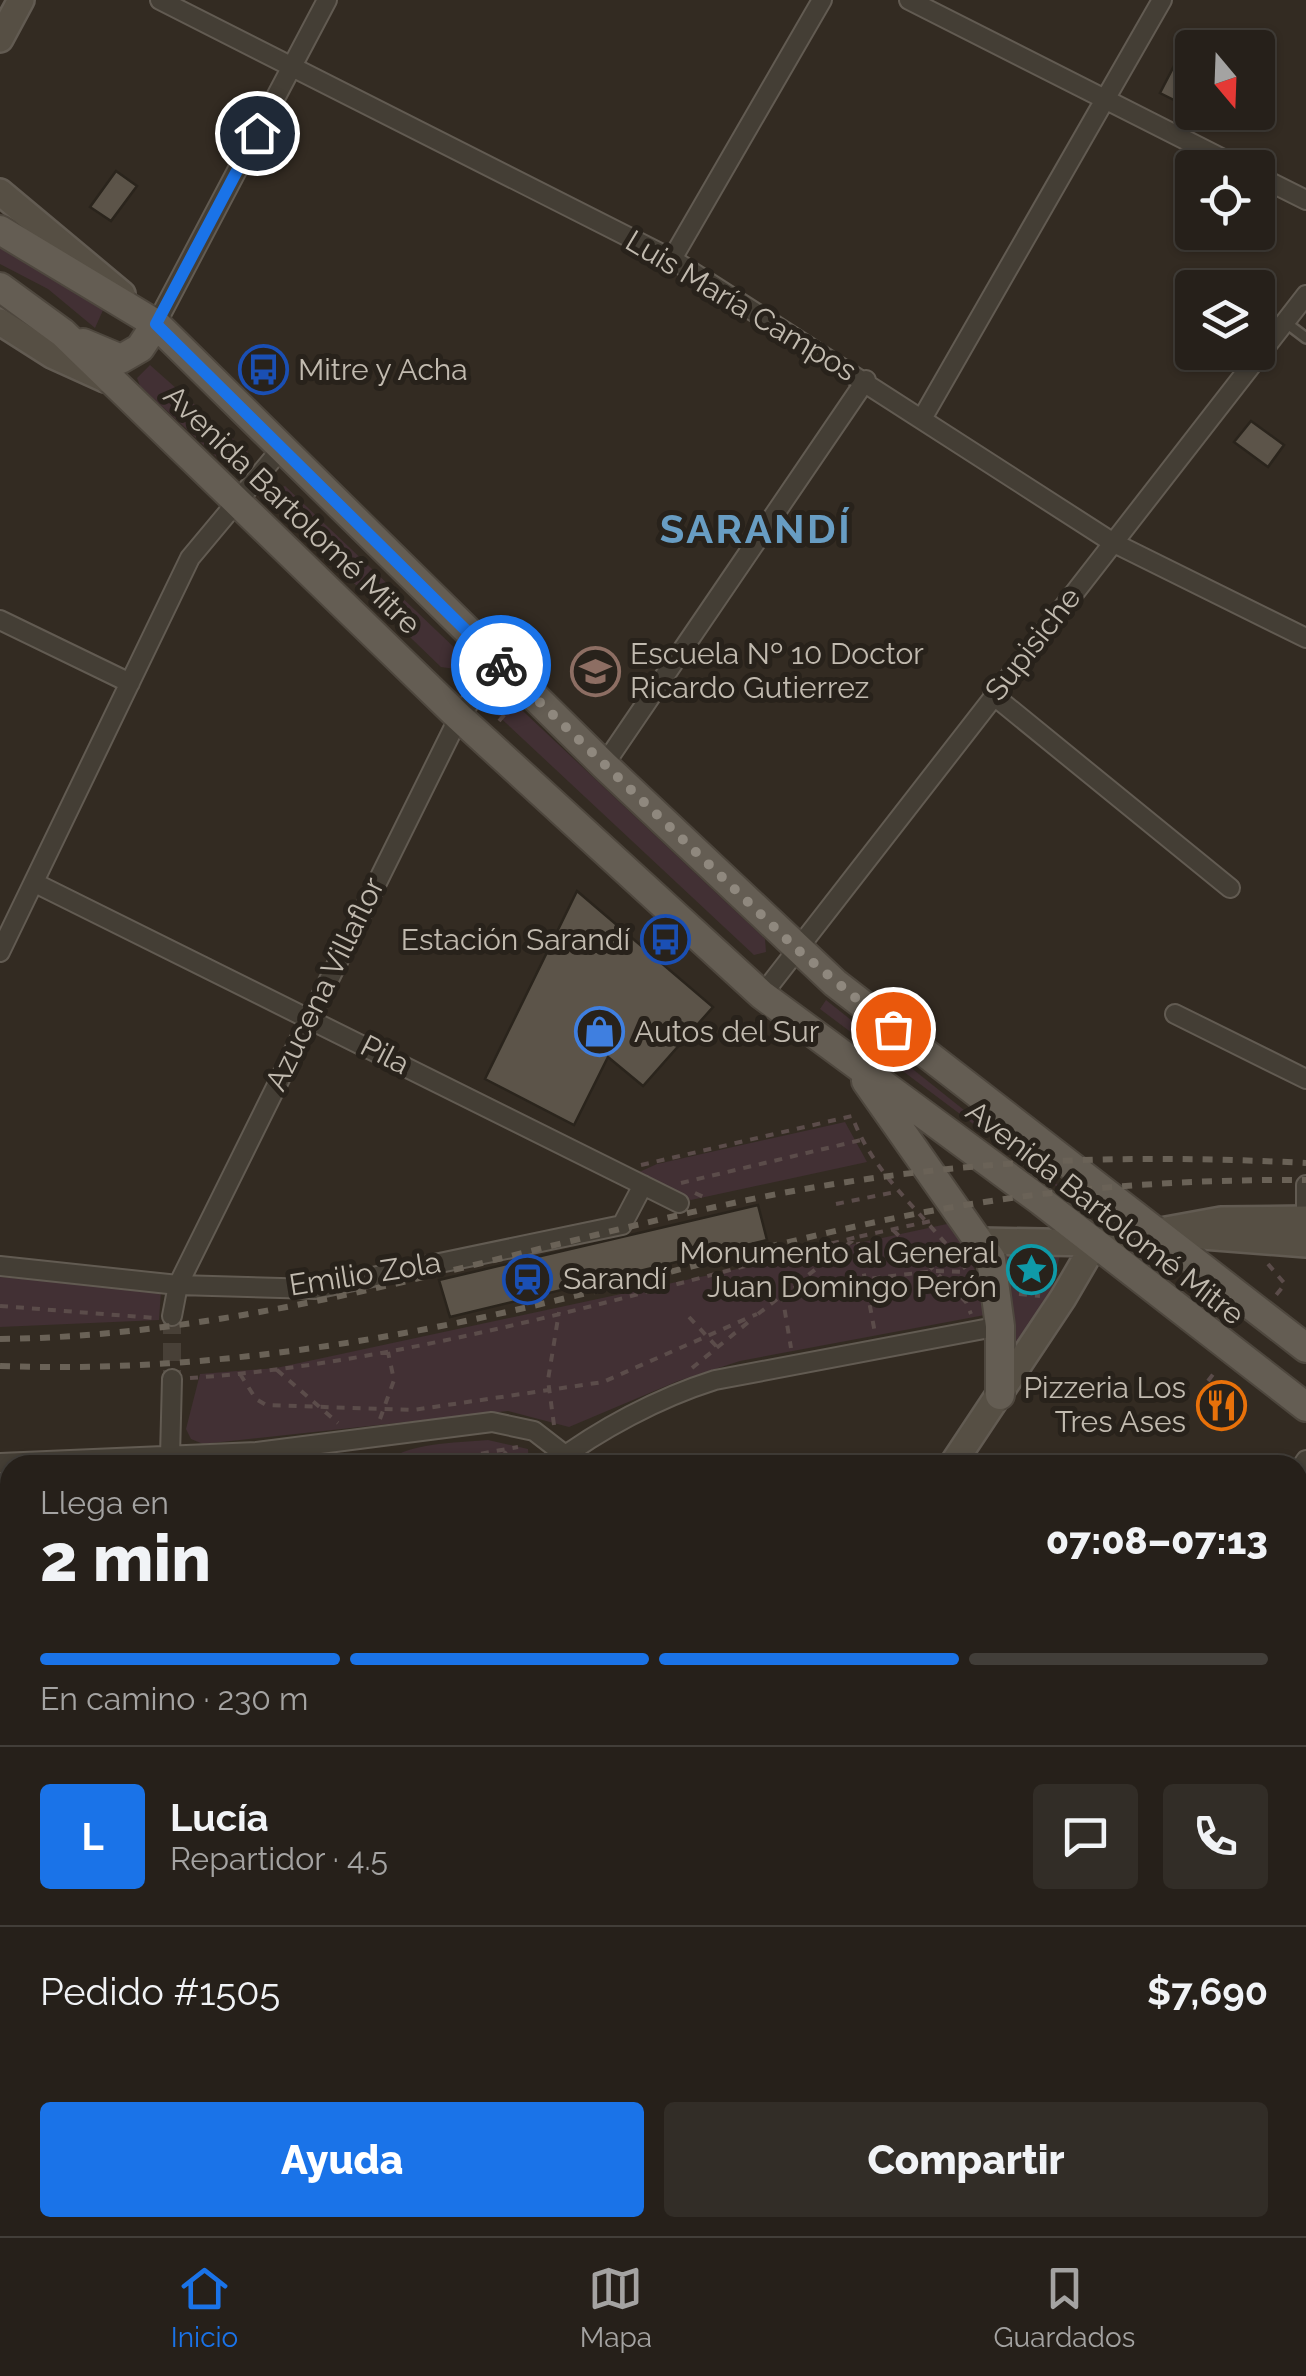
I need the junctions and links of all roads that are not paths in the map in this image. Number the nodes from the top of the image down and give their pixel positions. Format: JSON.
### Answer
{"nodes":[{"id":1,"x":21,"y":0,"type":"edge"},
{"id":2,"x":160,"y":0,"type":"edge"},
{"id":3,"x":328,"y":0,"type":"edge"},
{"id":4,"x":822,"y":0,"type":"edge"},
{"id":5,"x":909,"y":0,"type":"edge"},
{"id":6,"x":1162,"y":0,"type":"edge"},
{"id":7,"x":0,"y":39,"type":"edge"},
{"id":8,"x":291,"y":70,"type":"junction"},
{"id":9,"x":1105,"y":100,"type":"junction"},
{"id":10,"x":1204,"y":150,"type":"edge"},
{"id":11,"x":1275,"y":184,"type":"edge"},
{"id":12,"x":0,"y":192,"type":"edge"},
{"id":13,"x":1306,"y":200,"type":"edge"},
{"id":14,"x":0,"y":230,"type":"edge"},
{"id":15,"x":672,"y":259,"type":"junction"},
{"id":16,"x":0,"y":287,"type":"edge"},
{"id":17,"x":1306,"y":295,"type":"edge"},
{"id":18,"x":0,"y":322,"type":"edge"},
{"id":19,"x":1285,"y":322,"type":"junction"},
{"id":20,"x":156,"y":324,"type":"junction"},
{"id":21,"x":62,"y":333,"type":"junction"},
{"id":22,"x":1306,"y":338,"type":"edge"},
{"id":23,"x":866,"y":380,"type":"junction"},
{"id":24,"x":113,"y":382,"type":"junction"},
{"id":25,"x":923,"y":417,"type":"junction"},
{"id":26,"x":281,"y":449,"type":"junction"},
{"id":27,"x":236,"y":499,"type":"junction"},
{"id":28,"x":1112,"y":542,"type":"junction"},
{"id":29,"x":0,"y":620,"type":"edge"},
{"id":30,"x":1306,"y":638,"type":"edge"},
{"id":31,"x":498,"y":662,"type":"junction"},
{"id":32,"x":130,"y":683,"type":"junction"},
{"id":33,"x":993,"y":695,"type":"junction"},
{"id":34,"x":459,"y":717,"type":"junction"},
{"id":35,"x":604,"y":766,"type":"junction"},
{"id":36,"x":35,"y":883,"type":"junction"},
{"id":37,"x":1230,"y":888,"type":"dead end"},
{"id":38,"x":798,"y":950,"type":"junction"},
{"id":39,"x":0,"y":952,"type":"edge"},
{"id":40,"x":762,"y":995,"type":"junction"},
{"id":41,"x":1175,"y":1014,"type":"dead end"},
{"id":42,"x":308,"y":1016,"type":"junction"},
{"id":43,"x":854,"y":1063,"type":"junction"},
{"id":44,"x":1306,"y":1080,"type":"edge"},
{"id":45,"x":644,"y":1184,"type":"junction"},
{"id":46,"x":1306,"y":1185,"type":"edge"},
{"id":47,"x":678,"y":1194,"type":"road end"},
{"id":48,"x":1306,"y":1210,"type":"edge"},
{"id":49,"x":1306,"y":1219,"type":"edge"},
{"id":50,"x":1155,"y":1232,"type":"junction"},
{"id":51,"x":982,"y":1242,"type":"junction"},
{"id":52,"x":1095,"y":1242,"type":"junction"},
{"id":53,"x":1306,"y":1244,"type":"edge"},
{"id":54,"x":0,"y":1266,"type":"edge"},
{"id":55,"x":178,"y":1285,"type":"junction"},
{"id":56,"x":172,"y":1316,"type":"tunnel mouth"},
{"id":57,"x":989,"y":1327,"type":"junction"},
{"id":58,"x":1306,"y":1348,"type":"edge"},
{"id":59,"x":172,"y":1379,"type":"tunnel mouth"},
{"id":60,"x":1000,"y":1394,"type":"junction"},
{"id":61,"x":1306,"y":1407,"type":"edge"},
{"id":62,"x":170,"y":1455,"type":"edge"},
{"id":63,"x":181,"y":1455,"type":"edge"},
{"id":64,"x":561,"y":1455,"type":"edge"},
{"id":65,"x":577,"y":1455,"type":"edge"},
{"id":66,"x":959,"y":1455,"type":"edge"}],
"edges":[{"from":1,"to":7,"type":"main road"},
{"from":2,"to":8,"type":"street","name":"Luis María Campos"},
{"from":3,"to":8,"type":"street"},
{"from":4,"to":15,"type":"street"},
{"from":5,"to":9,"type":"street"},
{"from":6,"to":9,"type":"street"},
{"from":8,"to":15,"type":"street","name":"Luis María Campos"},
{"from":8,"to":20,"type":"street"},
{"from":9,"to":10,"type":"street"},
{"from":9,"to":25,"type":"street"},
{"from":11,"to":13,"type":"street"},
{"from":12,"to":20,"type":"main road","name":"Avenida Bartolomé Mitre"},
{"from":14,"to":20,"type":"main road","name":"Avenida Bartolomé Mitre"},
{"from":15,"to":23,"type":"street","name":"Luis María Campos"},
{"from":16,"to":21,"type":"main road","name":"Avenida Bartolomé Mitre"},
{"from":17,"to":19,"type":"street","name":"Supisiche"},
{"from":18,"to":24,"type":"main road","name":"Avenida Bartolomé Mitre"},
{"from":19,"to":22,"type":"lane"},
{"from":19,"to":28,"type":"street","name":"Supisiche"},
{"from":20,"to":21,"type":"main road"},
{"from":20,"to":26,"type":"main road","name":"Avenida Bartolomé Mitre"},
{"from":21,"to":24,"type":"main road","name":"Avenida Bartolomé Mitre"},
{"from":23,"to":25,"type":"street","name":"Luis María Campos"},
{"from":23,"to":35,"type":"street"},
{"from":24,"to":27,"type":"main road","name":"Avenida Bartolomé Mitre"},
{"from":25,"to":28,"type":"street","name":"Luis María Campos"},
{"from":26,"to":27,"type":"street"},
{"from":26,"to":31,"type":"main road","name":"Avenida Bartolomé Mitre"},
{"from":27,"to":32,"type":"street"},
{"from":27,"to":34,"type":"main road","name":"Avenida Bartolomé Mitre"},
{"from":28,"to":30,"type":"street","name":"Luis María Campos"},
{"from":28,"to":33,"type":"street","name":"Supisiche"},
{"from":29,"to":32,"type":"street"},
{"from":31,"to":34,"type":"street","name":"Azucena Villaflor"},
{"from":31,"to":35,"type":"main road","name":"Avenida Bartolomé Mitre"},
{"from":32,"to":36,"type":"street"},
{"from":33,"to":37,"type":"street"},
{"from":33,"to":38,"type":"street","name":"Supisiche"},
{"from":34,"to":40,"type":"main road","name":"Avenida Bartolomé Mitre"},
{"from":34,"to":42,"type":"street","name":"Azucena Villaflor"},
{"from":35,"to":38,"type":"main road","name":"Avenida Bartolomé Mitre"},
{"from":36,"to":39,"type":"street"},
{"from":36,"to":42,"type":"street","name":"Pila"},
{"from":38,"to":40,"type":"street","name":"Supisiche"},
{"from":38,"to":50,"type":"main road","name":"Avenida Bartolomé Mitre"},
{"from":40,"to":43,"type":"main road","name":"Avenida Bartolomé Mitre"},
{"from":41,"to":44,"type":"street"},
{"from":42,"to":45,"type":"street","name":"Pila"},
{"from":42,"to":55,"type":"street","name":"Azucena Villaflor"},
{"from":43,"to":51,"type":"main road"},
{"from":43,"to":52,"type":"main road","name":"Avenida Bartolomé Mitre"},
{"from":45,"to":47,"type":"street","name":"Pila"},
{"from":45,"to":55,"type":"street","name":"Emilio Zola"},
{"from":46,"to":48,"type":"street"},
{"from":49,"to":50,"type":"main road"},
{"from":50,"to":52,"type":"main road"},
{"from":50,"to":53,"type":"main road"},
{"from":50,"to":58,"type":"main road","name":"Avenida Bartolomé Mitre"},
{"from":51,"to":52,"type":"main road"},
{"from":51,"to":57,"type":"main road"},
{"from":52,"to":60,"type":"main road"},
{"from":52,"to":61,"type":"main road","name":"Avenida Bartolomé Mitre"},
{"from":54,"to":55,"type":"street","name":"Emilio Zola"},
{"from":55,"to":56,"type":"street","name":"Azucena Villaflor"},
{"from":57,"to":60,"type":"main road"},
{"from":57,"to":65,"type":"street"},
{"from":59,"to":62,"type":"street"},
{"from":60,"to":66,"type":"main road"},
{"from":63,"to":64,"type":"street"}]}
